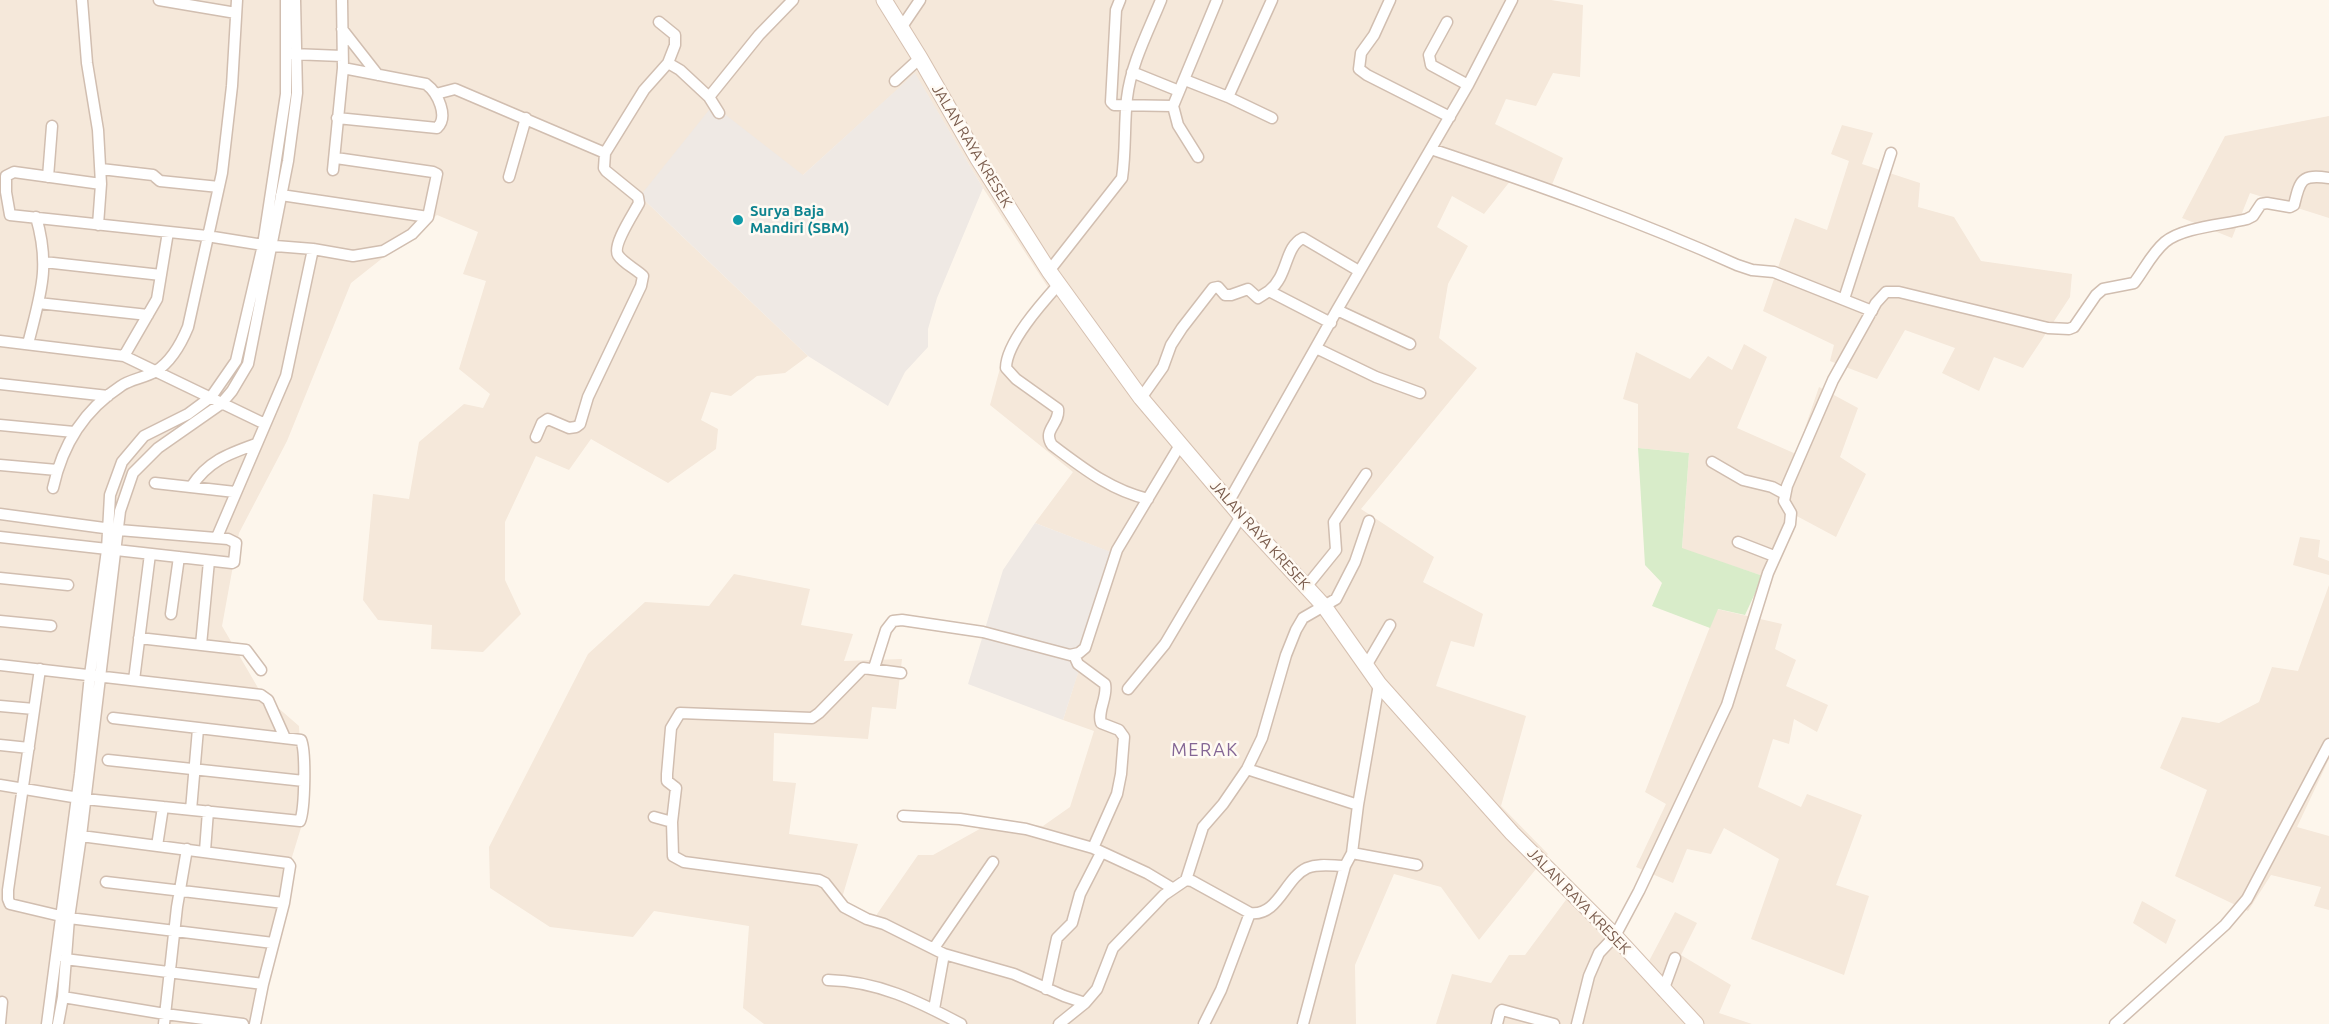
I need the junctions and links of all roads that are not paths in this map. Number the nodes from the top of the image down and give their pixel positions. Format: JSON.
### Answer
{"nodes":[{"id":1,"x":82,"y":0,"type":"edge"},
{"id":2,"x":159,"y":0,"type":"edge"},
{"id":3,"x":237,"y":0,"type":"edge"},
{"id":4,"x":286,"y":0,"type":"edge"},
{"id":5,"x":295,"y":0,"type":"edge"},
{"id":6,"x":342,"y":0,"type":"edge"},
{"id":7,"x":793,"y":0,"type":"edge"},
{"id":8,"x":884,"y":0,"type":"edge"},
{"id":9,"x":920,"y":0,"type":"edge"},
{"id":10,"x":1120,"y":0,"type":"edge"},
{"id":11,"x":1161,"y":0,"type":"edge"},
{"id":12,"x":1217,"y":0,"type":"edge"},
{"id":13,"x":1272,"y":0,"type":"edge"},
{"id":14,"x":1390,"y":0,"type":"edge"},
{"id":15,"x":1512,"y":0,"type":"edge"},
{"id":16,"x":236,"y":13,"type":"junction"},
{"id":17,"x":659,"y":22,"type":"dead end"},
{"id":18,"x":1447,"y":22,"type":"dead end"},
{"id":19,"x":901,"y":28,"type":"junction"},
{"id":20,"x":342,"y":29,"type":"junction"},
{"id":21,"x":291,"y":54,"type":"junction"},
{"id":22,"x":342,"y":56,"type":"junction"},
{"id":23,"x":920,"y":58,"type":"junction"},
{"id":24,"x":668,"y":63,"type":"junction"},
{"id":25,"x":343,"y":68,"type":"junction"},
{"id":26,"x":1132,"y":72,"type":"junction"},
{"id":27,"x":378,"y":75,"type":"junction"},
{"id":28,"x":1185,"y":80,"type":"junction"},
{"id":29,"x":895,"y":81,"type":"dead end"},
{"id":30,"x":1468,"y":85,"type":"junction"},
{"id":31,"x":1179,"y":91,"type":"junction"},
{"id":32,"x":436,"y":94,"type":"junction"},
{"id":33,"x":291,"y":95,"type":"junction"},
{"id":34,"x":709,"y":97,"type":"junction"},
{"id":35,"x":1228,"y":97,"type":"junction"},
{"id":36,"x":1127,"y":106,"type":"junction"},
{"id":37,"x":1173,"y":106,"type":"junction"},
{"id":38,"x":719,"y":112,"type":"dead end"},
{"id":39,"x":1450,"y":117,"type":"junction"},
{"id":40,"x":337,"y":118,"type":"junction"},
{"id":41,"x":526,"y":118,"type":"junction"},
{"id":42,"x":1272,"y":118,"type":"dead end"},
{"id":43,"x":52,"y":126,"type":"dead end"},
{"id":44,"x":1431,"y":149,"type":"junction"},
{"id":45,"x":605,"y":153,"type":"junction"},
{"id":46,"x":1891,"y":153,"type":"dead end"},
{"id":47,"x":1198,"y":157,"type":"dead end"},
{"id":48,"x":336,"y":158,"type":"junction"},
{"id":49,"x":101,"y":169,"type":"junction"},
{"id":50,"x":333,"y":170,"type":"dead end"},
{"id":51,"x":48,"y":177,"type":"junction"},
{"id":52,"x":509,"y":177,"type":"dead end"},
{"id":53,"x":2329,"y":178,"type":"edge"},
{"id":54,"x":101,"y":184,"type":"junction"},
{"id":55,"x":219,"y":187,"type":"junction"},
{"id":56,"x":281,"y":195,"type":"junction"},
{"id":57,"x":5,"y":216,"type":"edge"},
{"id":58,"x":36,"y":217,"type":"junction"},
{"id":59,"x":428,"y":217,"type":"junction"},
{"id":60,"x":98,"y":225,"type":"junction"},
{"id":61,"x":168,"y":232,"type":"junction"},
{"id":62,"x":207,"y":236,"type":"junction"},
{"id":63,"x":268,"y":245,"type":"junction"},
{"id":64,"x":312,"y":249,"type":"junction"},
{"id":65,"x":44,"y":262,"type":"junction"},
{"id":66,"x":1049,"y":271,"type":"junction"},
{"id":67,"x":1359,"y":272,"type":"junction"},
{"id":68,"x":161,"y":275,"type":"junction"},
{"id":69,"x":1059,"y":284,"type":"junction"},
{"id":70,"x":1269,"y":291,"type":"junction"},
{"id":71,"x":1844,"y":299,"type":"junction"},
{"id":72,"x":38,"y":303,"type":"junction"},
{"id":73,"x":1337,"y":310,"type":"junction"},
{"id":74,"x":1872,"y":311,"type":"junction"},
{"id":75,"x":148,"y":315,"type":"junction"},
{"id":76,"x":1331,"y":323,"type":"junction"},
{"id":77,"x":0,"y":341,"type":"edge"},
{"id":78,"x":28,"y":344,"type":"junction"},
{"id":79,"x":1410,"y":344,"type":"dead end"},
{"id":80,"x":1316,"y":348,"type":"junction"},
{"id":81,"x":124,"y":356,"type":"junction"},
{"id":82,"x":156,"y":371,"type":"junction"},
{"id":83,"x":0,"y":384,"type":"edge"},
{"id":84,"x":1420,"y":393,"type":"dead end"},
{"id":85,"x":108,"y":396,"type":"junction"},
{"id":86,"x":211,"y":397,"type":"junction"},
{"id":87,"x":1141,"y":398,"type":"junction"},
{"id":88,"x":221,"y":404,"type":"junction"},
{"id":89,"x":265,"y":424,"type":"junction"},
{"id":90,"x":0,"y":425,"type":"edge"},
{"id":91,"x":74,"y":432,"type":"junction"},
{"id":92,"x":536,"y":437,"type":"dead end"},
{"id":93,"x":256,"y":444,"type":"junction"},
{"id":94,"x":1180,"y":445,"type":"junction"},
{"id":95,"x":1712,"y":462,"type":"dead end"},
{"id":96,"x":0,"y":465,"type":"edge"},
{"id":97,"x":57,"y":470,"type":"junction"},
{"id":98,"x":1366,"y":474,"type":"dead end"},
{"id":99,"x":155,"y":483,"type":"dead end"},
{"id":100,"x":190,"y":487,"type":"junction"},
{"id":101,"x":53,"y":488,"type":"dead end"},
{"id":102,"x":236,"y":492,"type":"junction"},
{"id":103,"x":1785,"y":494,"type":"junction"},
{"id":104,"x":1148,"y":499,"type":"junction"},
{"id":105,"x":1229,"y":501,"type":"junction"},
{"id":106,"x":0,"y":514,"type":"edge"},
{"id":107,"x":1241,"y":516,"type":"junction"},
{"id":108,"x":1369,"y":521,"type":"dead end"},
{"id":109,"x":114,"y":530,"type":"junction"},
{"id":110,"x":0,"y":537,"type":"edge"},
{"id":111,"x":217,"y":537,"type":"junction"},
{"id":112,"x":1738,"y":542,"type":"dead end"},
{"id":113,"x":112,"y":551,"type":"junction"},
{"id":114,"x":150,"y":554,"type":"junction"},
{"id":115,"x":1774,"y":556,"type":"junction"},
{"id":116,"x":178,"y":557,"type":"junction"},
{"id":117,"x":209,"y":561,"type":"junction"},
{"id":118,"x":0,"y":578,"type":"edge"},
{"id":119,"x":68,"y":585,"type":"dead end"},
{"id":120,"x":1306,"y":587,"type":"junction"},
{"id":121,"x":1324,"y":606,"type":"junction"},
{"id":122,"x":171,"y":614,"type":"dead end"},
{"id":123,"x":0,"y":621,"type":"edge"},
{"id":124,"x":1390,"y":625,"type":"dead end"},
{"id":125,"x":51,"y":626,"type":"dead end"},
{"id":126,"x":139,"y":638,"type":"junction"},
{"id":127,"x":201,"y":645,"type":"junction"},
{"id":128,"x":1074,"y":655,"type":"junction"},
{"id":129,"x":0,"y":665,"type":"edge"},
{"id":130,"x":1366,"y":666,"type":"junction"},
{"id":131,"x":874,"y":668,"type":"junction"},
{"id":132,"x":40,"y":669,"type":"junction"},
{"id":133,"x":261,"y":670,"type":"dead end"},
{"id":134,"x":901,"y":673,"type":"dead end"},
{"id":135,"x":95,"y":676,"type":"junction"},
{"id":136,"x":134,"y":680,"type":"junction"},
{"id":137,"x":1379,"y":684,"type":"junction"},
{"id":138,"x":1128,"y":689,"type":"dead end"},
{"id":139,"x":0,"y":706,"type":"edge"},
{"id":140,"x":34,"y":709,"type":"junction"},
{"id":141,"x":112,"y":718,"type":"dead end"},
{"id":142,"x":198,"y":729,"type":"junction"},
{"id":143,"x":285,"y":738,"type":"junction"},
{"id":144,"x":2329,"y":744,"type":"edge"},
{"id":145,"x":0,"y":746,"type":"edge"},
{"id":146,"x":29,"y":748,"type":"junction"},
{"id":147,"x":108,"y":760,"type":"dead end"},
{"id":148,"x":196,"y":769,"type":"junction"},
{"id":149,"x":1247,"y":769,"type":"junction"},
{"id":150,"x":304,"y":781,"type":"junction"},
{"id":151,"x":0,"y":785,"type":"edge"},
{"id":152,"x":23,"y":788,"type":"junction"},
{"id":153,"x":81,"y":798,"type":"junction"},
{"id":154,"x":1358,"y":806,"type":"junction"},
{"id":155,"x":163,"y":807,"type":"junction"},
{"id":156,"x":191,"y":810,"type":"junction"},
{"id":157,"x":208,"y":811,"type":"junction"},
{"id":158,"x":903,"y":816,"type":"dead end"},
{"id":159,"x":654,"y":817,"type":"dead end"},
{"id":160,"x":672,"y":822,"type":"junction"},
{"id":161,"x":81,"y":836,"type":"junction"},
{"id":162,"x":157,"y":846,"type":"junction"},
{"id":163,"x":187,"y":849,"type":"junction"},
{"id":164,"x":1097,"y":850,"type":"junction"},
{"id":165,"x":205,"y":852,"type":"junction"},
{"id":166,"x":1352,"y":853,"type":"junction"},
{"id":167,"x":993,"y":862,"type":"dead end"},
{"id":168,"x":1417,"y":865,"type":"dead end"},
{"id":169,"x":1345,"y":866,"type":"junction"},
{"id":170,"x":1186,"y":880,"type":"junction"},
{"id":171,"x":106,"y":882,"type":"dead end"},
{"id":172,"x":1172,"y":888,"type":"junction"},
{"id":173,"x":180,"y":890,"type":"junction"},
{"id":174,"x":284,"y":903,"type":"junction"},
{"id":175,"x":1250,"y":913,"type":"junction"},
{"id":176,"x":64,"y":917,"type":"junction"},
{"id":177,"x":175,"y":932,"type":"junction"},
{"id":178,"x":1615,"y":936,"type":"junction"},
{"id":179,"x":273,"y":943,"type":"junction"},
{"id":180,"x":934,"y":948,"type":"junction"},
{"id":181,"x":944,"y":954,"type":"junction"},
{"id":182,"x":1675,"y":958,"type":"dead end"},
{"id":183,"x":65,"y":959,"type":"junction"},
{"id":184,"x":170,"y":972,"type":"junction"},
{"id":185,"x":828,"y":980,"type":"dead end"},
{"id":186,"x":263,"y":984,"type":"junction"},
{"id":187,"x":1046,"y":989,"type":"junction"},
{"id":188,"x":1664,"y":990,"type":"junction"},
{"id":189,"x":63,"y":997,"type":"junction"},
{"id":190,"x":2,"y":1002,"type":"dead end"},
{"id":191,"x":1085,"y":1003,"type":"junction"},
{"id":192,"x":934,"y":1009,"type":"junction"},
{"id":193,"x":164,"y":1019,"type":"edge"},
{"id":194,"x":0,"y":1023,"type":"edge"},
{"id":195,"x":47,"y":1024,"type":"edge"},
{"id":196,"x":58,"y":1024,"type":"edge"},
{"id":197,"x":243,"y":1024,"type":"edge"},
{"id":198,"x":255,"y":1024,"type":"edge"},
{"id":199,"x":961,"y":1024,"type":"edge"},
{"id":200,"x":1059,"y":1024,"type":"edge"},
{"id":201,"x":1204,"y":1024,"type":"edge"},
{"id":202,"x":1303,"y":1024,"type":"edge"},
{"id":203,"x":1497,"y":1024,"type":"edge"},
{"id":204,"x":1554,"y":1024,"type":"edge"},
{"id":205,"x":1577,"y":1024,"type":"edge"},
{"id":206,"x":1696,"y":1024,"type":"edge"},
{"id":207,"x":2115,"y":1024,"type":"edge"}],
"edges":[{"from":1,"to":49,"type":"street"},
{"from":2,"to":16,"type":"street"},
{"from":3,"to":16,"type":"street"},
{"from":4,"to":21,"type":"street"},
{"from":5,"to":21,"type":"street"},
{"from":6,"to":20,"type":"street"},
{"from":7,"to":34,"type":"street"},
{"from":8,"to":19,"type":"main road","name":"JALAN RAYA KRESEK"},
{"from":9,"to":19,"type":"street"},
{"from":10,"to":36,"type":"street"},
{"from":11,"to":26,"type":"street"},
{"from":12,"to":28,"type":"street"},
{"from":13,"to":35,"type":"street"},
{"from":14,"to":39,"type":"street"},
{"from":15,"to":30,"type":"street"},
{"from":16,"to":55,"type":"street"},
{"from":17,"to":24,"type":"street"},
{"from":18,"to":30,"type":"street"},
{"from":19,"to":23,"type":"main road","name":"JALAN RAYA KRESEK"},
{"from":20,"to":22,"type":"street"},
{"from":20,"to":27,"type":"street"},
{"from":21,"to":22,"type":"street"},
{"from":21,"to":33,"type":"street"},
{"from":22,"to":25,"type":"street"},
{"from":23,"to":29,"type":"street"},
{"from":23,"to":66,"type":"main road","name":"JALAN RAYA KRESEK"},
{"from":24,"to":34,"type":"street"},
{"from":24,"to":45,"type":"street"},
{"from":25,"to":27,"type":"street"},
{"from":25,"to":40,"type":"street"},
{"from":26,"to":31,"type":"street"},
{"from":26,"to":36,"type":"street"},
{"from":27,"to":32,"type":"street"},
{"from":28,"to":31,"type":"street"},
{"from":28,"to":35,"type":"street"},
{"from":30,"to":39,"type":"street"},
{"from":31,"to":37,"type":"street"},
{"from":32,"to":40,"type":"street"},
{"from":32,"to":41,"type":"street"},
{"from":33,"to":56,"type":"street"},
{"from":33,"to":63,"type":"street"},
{"from":34,"to":38,"type":"street"},
{"from":35,"to":42,"type":"street"},
{"from":36,"to":37,"type":"street"},
{"from":36,"to":66,"type":"street"},
{"from":37,"to":47,"type":"street"},
{"from":39,"to":44,"type":"street"},
{"from":40,"to":48,"type":"street"},
{"from":41,"to":45,"type":"street"},
{"from":41,"to":52,"type":"street"},
{"from":43,"to":51,"type":"street"},
{"from":44,"to":67,"type":"street"},
{"from":44,"to":71,"type":"street"},
{"from":45,"to":92,"type":"street"},
{"from":46,"to":71,"type":"street"},
{"from":48,"to":50,"type":"street"},
{"from":48,"to":59,"type":"street"},
{"from":49,"to":54,"type":"street"},
{"from":49,"to":55,"type":"street"},
{"from":51,"to":54,"type":"street"},
{"from":51,"to":57,"type":"street"},
{"from":53,"to":74,"type":"street"},
{"from":54,"to":60,"type":"street"},
{"from":55,"to":62,"type":"street"},
{"from":56,"to":59,"type":"street"},
{"from":56,"to":63,"type":"street"},
{"from":57,"to":58,"type":"street"},
{"from":58,"to":60,"type":"street"},
{"from":58,"to":65,"type":"street"},
{"from":59,"to":64,"type":"street"},
{"from":60,"to":61,"type":"street"},
{"from":61,"to":62,"type":"street"},
{"from":61,"to":68,"type":"street"},
{"from":62,"to":63,"type":"street"},
{"from":62,"to":82,"type":"street"},
{"from":63,"to":64,"type":"street"},
{"from":63,"to":86,"type":"street"},
{"from":63,"to":88,"type":"street"},
{"from":64,"to":89,"type":"street"},
{"from":65,"to":68,"type":"street"},
{"from":65,"to":72,"type":"street"},
{"from":66,"to":69,"type":"main road","name":"JALAN RAYA KRESEK"},
{"from":67,"to":70,"type":"street"},
{"from":67,"to":73,"type":"street"},
{"from":68,"to":75,"type":"street"},
{"from":69,"to":87,"type":"main road","name":"JALAN RAYA KRESEK"},
{"from":69,"to":104,"type":"street"},
{"from":70,"to":76,"type":"street"},
{"from":70,"to":87,"type":"street"},
{"from":71,"to":74,"type":"street"},
{"from":72,"to":75,"type":"street"},
{"from":72,"to":78,"type":"street"},
{"from":73,"to":76,"type":"street"},
{"from":73,"to":79,"type":"street"},
{"from":74,"to":103,"type":"street"},
{"from":75,"to":81,"type":"street"},
{"from":76,"to":80,"type":"street"},
{"from":77,"to":78,"type":"street"},
{"from":78,"to":81,"type":"street"},
{"from":80,"to":84,"type":"street"},
{"from":80,"to":105,"type":"street"},
{"from":81,"to":82,"type":"street"},
{"from":82,"to":85,"type":"street"},
{"from":82,"to":86,"type":"street"},
{"from":83,"to":85,"type":"street"},
{"from":85,"to":91,"type":"street"},
{"from":86,"to":88,"type":"street"},
{"from":86,"to":109,"type":"street"},
{"from":87,"to":94,"type":"main road","name":"JALAN RAYA KRESEK"},
{"from":88,"to":89,"type":"street"},
{"from":88,"to":109,"type":"street"},
{"from":89,"to":93,"type":"street"},
{"from":90,"to":91,"type":"street"},
{"from":91,"to":97,"type":"street"},
{"from":93,"to":100,"type":"street"},
{"from":93,"to":102,"type":"street"},
{"from":94,"to":104,"type":"street"},
{"from":94,"to":105,"type":"main road","name":"JALAN RAYA KRESEK"},
{"from":95,"to":103,"type":"street"},
{"from":96,"to":97,"type":"street"},
{"from":97,"to":101,"type":"street"},
{"from":98,"to":120,"type":"street"},
{"from":99,"to":100,"type":"street"},
{"from":100,"to":102,"type":"street"},
{"from":102,"to":111,"type":"street"},
{"from":103,"to":115,"type":"street"},
{"from":104,"to":128,"type":"street"},
{"from":105,"to":107,"type":"main road","name":"JALAN RAYA KRESEK"},
{"from":106,"to":109,"type":"street"},
{"from":107,"to":120,"type":"main road","name":"JALAN RAYA KRESEK"},
{"from":107,"to":138,"type":"street"},
{"from":108,"to":121,"type":"street"},
{"from":109,"to":111,"type":"street"},
{"from":109,"to":113,"type":"street"},
{"from":110,"to":113,"type":"street"},
{"from":111,"to":117,"type":"street"},
{"from":112,"to":115,"type":"street"},
{"from":113,"to":114,"type":"street"},
{"from":113,"to":135,"type":"street"},
{"from":114,"to":116,"type":"street"},
{"from":114,"to":126,"type":"street"},
{"from":115,"to":178,"type":"street"},
{"from":116,"to":117,"type":"street"},
{"from":116,"to":122,"type":"street"},
{"from":117,"to":127,"type":"street"},
{"from":118,"to":119,"type":"street"},
{"from":120,"to":121,"type":"main road","name":"JALAN RAYA KRESEK"},
{"from":121,"to":130,"type":"main road","name":"JALAN RAYA KRESEK"},
{"from":121,"to":149,"type":"street"},
{"from":123,"to":125,"type":"street"},
{"from":124,"to":130,"type":"street"},
{"from":126,"to":127,"type":"street"},
{"from":126,"to":136,"type":"street"},
{"from":127,"to":133,"type":"street"},
{"from":128,"to":131,"type":"street"},
{"from":128,"to":164,"type":"street"},
{"from":129,"to":132,"type":"street"},
{"from":130,"to":137,"type":"main road","name":"JALAN RAYA KRESEK"},
{"from":131,"to":134,"type":"street"},
{"from":131,"to":160,"type":"street"},
{"from":132,"to":135,"type":"street"},
{"from":132,"to":140,"type":"street"},
{"from":135,"to":136,"type":"street"},
{"from":135,"to":153,"type":"street"},
{"from":136,"to":143,"type":"street"},
{"from":137,"to":154,"type":"street"},
{"from":137,"to":178,"type":"main road","name":"JALAN RAYA KRESEK"},
{"from":139,"to":140,"type":"street"},
{"from":140,"to":146,"type":"street"},
{"from":141,"to":142,"type":"street"},
{"from":142,"to":143,"type":"street"},
{"from":142,"to":148,"type":"street"},
{"from":143,"to":150,"type":"street"},
{"from":144,"to":207,"type":"street"},
{"from":145,"to":146,"type":"street"},
{"from":146,"to":152,"type":"street"},
{"from":147,"to":148,"type":"street"},
{"from":148,"to":150,"type":"street"},
{"from":148,"to":156,"type":"street"},
{"from":149,"to":154,"type":"street"},
{"from":149,"to":170,"type":"street"},
{"from":150,"to":157,"type":"street"},
{"from":151,"to":152,"type":"street"},
{"from":152,"to":153,"type":"street"},
{"from":152,"to":176,"type":"street"},
{"from":153,"to":155,"type":"street"},
{"from":153,"to":161,"type":"street"},
{"from":153,"to":176,"type":"street"},
{"from":154,"to":166,"type":"street"},
{"from":155,"to":156,"type":"street"},
{"from":155,"to":162,"type":"street"},
{"from":156,"to":157,"type":"street"},
{"from":157,"to":165,"type":"street"},
{"from":158,"to":164,"type":"street"},
{"from":159,"to":160,"type":"street"},
{"from":160,"to":180,"type":"street"},
{"from":161,"to":162,"type":"street"},
{"from":161,"to":176,"type":"street"},
{"from":162,"to":163,"type":"street"},
{"from":163,"to":165,"type":"street"},
{"from":163,"to":173,"type":"street"},
{"from":164,"to":172,"type":"street"},
{"from":164,"to":187,"type":"street"},
{"from":165,"to":174,"type":"street"},
{"from":166,"to":168,"type":"street"},
{"from":166,"to":169,"type":"street"},
{"from":167,"to":180,"type":"street"},
{"from":169,"to":175,"type":"street"},
{"from":169,"to":202,"type":"street"},
{"from":170,"to":172,"type":"street"},
{"from":170,"to":175,"type":"street"},
{"from":171,"to":173,"type":"street"},
{"from":172,"to":191,"type":"street"},
{"from":173,"to":174,"type":"street"},
{"from":173,"to":177,"type":"street"},
{"from":174,"to":179,"type":"street"},
{"from":175,"to":201,"type":"street"},
{"from":176,"to":177,"type":"street"},
{"from":176,"to":183,"type":"street"},
{"from":176,"to":195,"type":"street"},
{"from":177,"to":179,"type":"street"},
{"from":177,"to":184,"type":"street"},
{"from":178,"to":188,"type":"main road","name":"JALAN RAYA KRESEK"},
{"from":178,"to":205,"type":"street"},
{"from":179,"to":186,"type":"street"},
{"from":180,"to":181,"type":"street"},
{"from":181,"to":187,"type":"street"},
{"from":181,"to":192,"type":"street"},
{"from":182,"to":188,"type":"street"},
{"from":183,"to":184,"type":"street"},
{"from":183,"to":189,"type":"street"},
{"from":184,"to":186,"type":"street"},
{"from":184,"to":193,"type":"street"},
{"from":185,"to":192,"type":"street"},
{"from":186,"to":198,"type":"street"},
{"from":187,"to":191,"type":"street"},
{"from":188,"to":206,"type":"main road","name":"JALAN RAYA KRESEK"},
{"from":189,"to":193,"type":"street"},
{"from":189,"to":196,"type":"street"},
{"from":190,"to":194,"type":"street"},
{"from":191,"to":200,"type":"street"},
{"from":192,"to":199,"type":"street"},
{"from":193,"to":197,"type":"street"},
{"from":203,"to":204,"type":"street"}]}
